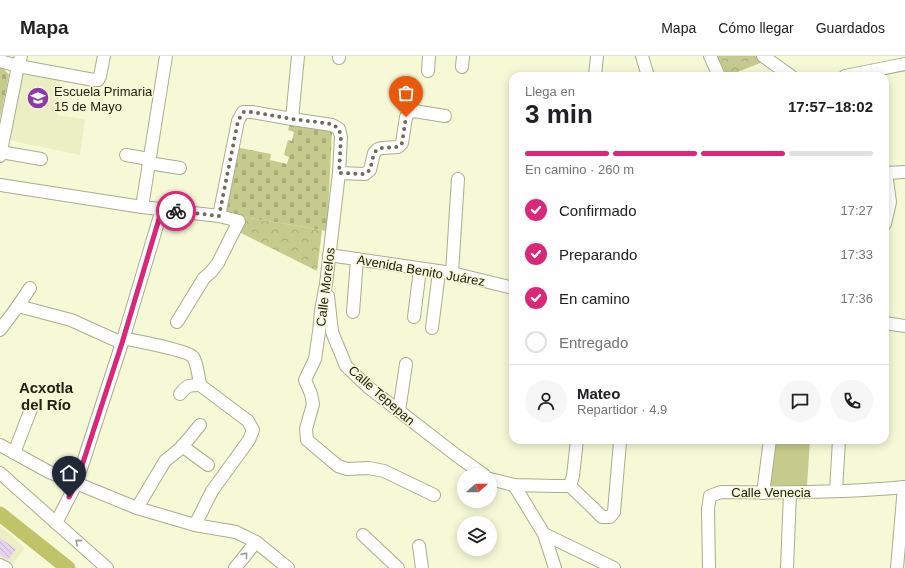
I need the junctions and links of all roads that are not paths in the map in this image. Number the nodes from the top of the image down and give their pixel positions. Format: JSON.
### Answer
{"nodes":[{"id":1,"x":104,"y":56,"type":"edge"},
{"id":2,"x":166,"y":56,"type":"edge"},
{"id":3,"x":298,"y":56,"type":"edge"},
{"id":4,"x":429,"y":56,"type":"edge"},
{"id":5,"x":597,"y":56,"type":"edge"},
{"id":6,"x":642,"y":56,"type":"edge"},
{"id":7,"x":710,"y":56,"type":"edge"},
{"id":8,"x":763,"y":56,"type":"edge"},
{"id":9,"x":0,"y":61,"type":"edge"},
{"id":10,"x":20,"y":61,"type":"edge"},
{"id":11,"x":776,"y":61,"type":"edge"},
{"id":12,"x":905,"y":64,"type":"edge"},
{"id":13,"x":428,"y":71,"type":"dead end"},
{"id":14,"x":595,"y":72,"type":"edge"},
{"id":15,"x":647,"y":72,"type":"edge"},
{"id":16,"x":717,"y":72,"type":"edge"},
{"id":17,"x":787,"y":72,"type":"edge"},
{"id":18,"x":865,"y":72,"type":"edge"},
{"id":19,"x":445,"y":116,"type":"dead end"},
{"id":20,"x":292,"y":119,"type":"junction"},
{"id":21,"x":0,"y":152,"type":"edge"},
{"id":22,"x":126,"y":155,"type":"dead end"},
{"id":23,"x":0,"y":156,"type":"edge"},
{"id":24,"x":41,"y":159,"type":"dead end"},
{"id":25,"x":149,"y":161,"type":"junction"},
{"id":26,"x":180,"y":168,"type":"dead end"},
{"id":27,"x":905,"y":172,"type":"edge"},
{"id":28,"x":339,"y":173,"type":"junction"},
{"id":29,"x":889,"y":173,"type":"edge"},
{"id":30,"x":458,"y":179,"type":"dead end"},
{"id":31,"x":0,"y":185,"type":"edge"},
{"id":32,"x":889,"y":196,"type":"edge"},
{"id":33,"x":142,"y":206,"type":"junction"},
{"id":34,"x":889,"y":206,"type":"edge"},
{"id":35,"x":162,"y":209,"type":"junction"},
{"id":36,"x":219,"y":216,"type":"junction"},
{"id":37,"x":329,"y":255,"type":"junction"},
{"id":38,"x":357,"y":259,"type":"junction"},
{"id":39,"x":420,"y":269,"type":"junction"},
{"id":40,"x":439,"y":272,"type":"junction"},
{"id":41,"x":452,"y":273,"type":"junction"},
{"id":42,"x":326,"y":284,"type":"junction"},
{"id":43,"x":509,"y":287,"type":"edge"},
{"id":44,"x":30,"y":288,"type":"dead end"},
{"id":45,"x":18,"y":306,"type":"junction"},
{"id":46,"x":353,"y":312,"type":"dead end"},
{"id":47,"x":414,"y":317,"type":"dead end"},
{"id":48,"x":177,"y":322,"type":"dead end"},
{"id":49,"x":889,"y":324,"type":"edge"},
{"id":50,"x":905,"y":326,"type":"edge"},
{"id":51,"x":432,"y":328,"type":"dead end"},
{"id":52,"x":0,"y":330,"type":"edge"},
{"id":53,"x":122,"y":341,"type":"junction"},
{"id":54,"x":406,"y":364,"type":"dead end"},
{"id":55,"x":200,"y":385,"type":"junction"},
{"id":56,"x":180,"y":394,"type":"dead end"},
{"id":57,"x":31,"y":409,"type":"dead end"},
{"id":58,"x":399,"y":411,"type":"junction"},
{"id":59,"x":200,"y":425,"type":"dead end"},
{"id":60,"x":577,"y":444,"type":"edge"},
{"id":61,"x":620,"y":444,"type":"edge"},
{"id":62,"x":769,"y":444,"type":"edge"},
{"id":63,"x":839,"y":444,"type":"edge"},
{"id":64,"x":182,"y":446,"type":"junction"},
{"id":65,"x":5,"y":451,"type":"edge"},
{"id":66,"x":208,"y":465,"type":"dead end"},
{"id":67,"x":474,"y":468,"type":"edge"},
{"id":68,"x":0,"y":473,"type":"edge"},
{"id":69,"x":497,"y":481,"type":"edge"},
{"id":70,"x":76,"y":484,"type":"junction"},
{"id":71,"x":514,"y":485,"type":"junction"},
{"id":72,"x":570,"y":486,"type":"junction"},
{"id":73,"x":905,"y":487,"type":"edge"},
{"id":74,"x":836,"y":492,"type":"junction"},
{"id":75,"x":763,"y":493,"type":"junction"},
{"id":76,"x":790,"y":493,"type":"junction"},
{"id":77,"x":434,"y":494,"type":"dead end"},
{"id":78,"x":137,"y":508,"type":"junction"},
{"id":79,"x":56,"y":523,"type":"junction"},
{"id":80,"x":195,"y":525,"type":"junction"},
{"id":81,"x":544,"y":534,"type":"junction"},
{"id":82,"x":363,"y":535,"type":"dead end"},
{"id":83,"x":256,"y":542,"type":"junction"},
{"id":84,"x":419,"y":546,"type":"dead end"},
{"id":85,"x":0,"y":565,"type":"edge"},
{"id":86,"x":6,"y":568,"type":"edge"},
{"id":87,"x":107,"y":568,"type":"edge"},
{"id":88,"x":235,"y":568,"type":"edge"},
{"id":89,"x":288,"y":568,"type":"edge"},
{"id":90,"x":398,"y":568,"type":"edge"},
{"id":91,"x":422,"y":568,"type":"edge"},
{"id":92,"x":555,"y":568,"type":"edge"},
{"id":93,"x":614,"y":568,"type":"edge"},
{"id":94,"x":709,"y":568,"type":"edge"},
{"id":95,"x":787,"y":568,"type":"edge"},
{"id":96,"x":897,"y":568,"type":"edge"}],
"edges":[{"from":1,"to":10,"type":"street"},
{"from":2,"to":25,"type":"street"},
{"from":3,"to":20,"type":"street"},
{"from":4,"to":13,"type":"street"},
{"from":5,"to":14,"type":"street"},
{"from":6,"to":15,"type":"street"},
{"from":7,"to":16,"type":"street"},
{"from":8,"to":11,"type":"street"},
{"from":9,"to":10,"type":"street"},
{"from":10,"to":21,"type":"street"},
{"from":11,"to":17,"type":"street"},
{"from":12,"to":18,"type":"street"},
{"from":19,"to":28,"type":"street"},
{"from":20,"to":28,"type":"street","name":"Calle Morelos"},
{"from":20,"to":36,"type":"street"},
{"from":21,"to":23,"type":"street"},
{"from":21,"to":24,"type":"street"},
{"from":22,"to":25,"type":"street"},
{"from":25,"to":26,"type":"street"},
{"from":25,"to":33,"type":"street"},
{"from":27,"to":29,"type":"street"},
{"from":28,"to":37,"type":"street","name":"Calle Morelos"},
{"from":30,"to":41,"type":"street"},
{"from":31,"to":33,"type":"street"},
{"from":32,"to":34,"type":"street"},
{"from":33,"to":35,"type":"street"},
{"from":35,"to":36,"type":"street"},
{"from":35,"to":53,"type":"street"},
{"from":36,"to":48,"type":"street"},
{"from":37,"to":38,"type":"street","name":"Avenida Benito Juárez"},
{"from":37,"to":42,"type":"street","name":"Calle Morelos"},
{"from":38,"to":39,"type":"street","name":"Avenida Benito Juárez"},
{"from":38,"to":46,"type":"street"},
{"from":39,"to":40,"type":"street","name":"Avenida Benito Juárez"},
{"from":39,"to":47,"type":"street"},
{"from":40,"to":41,"type":"street","name":"Avenida Benito Juárez"},
{"from":40,"to":51,"type":"street"},
{"from":41,"to":43,"type":"street","name":"Avenida Benito Juárez"},
{"from":42,"to":58,"type":"street","name":"Calle Tepepan"},
{"from":42,"to":77,"type":"street","name":"Calle Morelos"},
{"from":44,"to":45,"type":"street"},
{"from":45,"to":52,"type":"street"},
{"from":45,"to":53,"type":"street"},
{"from":49,"to":50,"type":"street"},
{"from":53,"to":55,"type":"street"},
{"from":53,"to":70,"type":"street"},
{"from":54,"to":58,"type":"street"},
{"from":55,"to":56,"type":"street"},
{"from":55,"to":80,"type":"street"},
{"from":57,"to":65,"type":"street"},
{"from":58,"to":67,"type":"street","name":"Calle Tepepan"},
{"from":59,"to":64,"type":"street"},
{"from":60,"to":72,"type":"street"},
{"from":61,"to":72,"type":"street"},
{"from":62,"to":75,"type":"street"},
{"from":63,"to":74,"type":"street"},
{"from":64,"to":66,"type":"street"},
{"from":64,"to":78,"type":"street"},
{"from":65,"to":70,"type":"street"},
{"from":68,"to":79,"type":"street"},
{"from":69,"to":71,"type":"street"},
{"from":70,"to":78,"type":"street"},
{"from":70,"to":79,"type":"street"},
{"from":71,"to":72,"type":"street"},
{"from":71,"to":81,"type":"street"},
{"from":73,"to":74,"type":"street","name":"Calle Venecia"},
{"from":73,"to":96,"type":"street"},
{"from":74,"to":76,"type":"street","name":"Calle Venecia"},
{"from":75,"to":76,"type":"street","name":"Calle Venecia"},
{"from":75,"to":94,"type":"street","name":"Calle Venecia"},
{"from":76,"to":95,"type":"street"},
{"from":78,"to":80,"type":"street"},
{"from":87,"to":79,"type":"street","one_way":true},
{"from":80,"to":83,"type":"street"},
{"from":81,"to":92,"type":"street"},
{"from":81,"to":93,"type":"street"},
{"from":82,"to":90,"type":"street"},
{"from":88,"to":83,"type":"street","one_way":true},
{"from":83,"to":89,"type":"street"},
{"from":84,"to":91,"type":"street"},
{"from":85,"to":86,"type":"street"}]}
